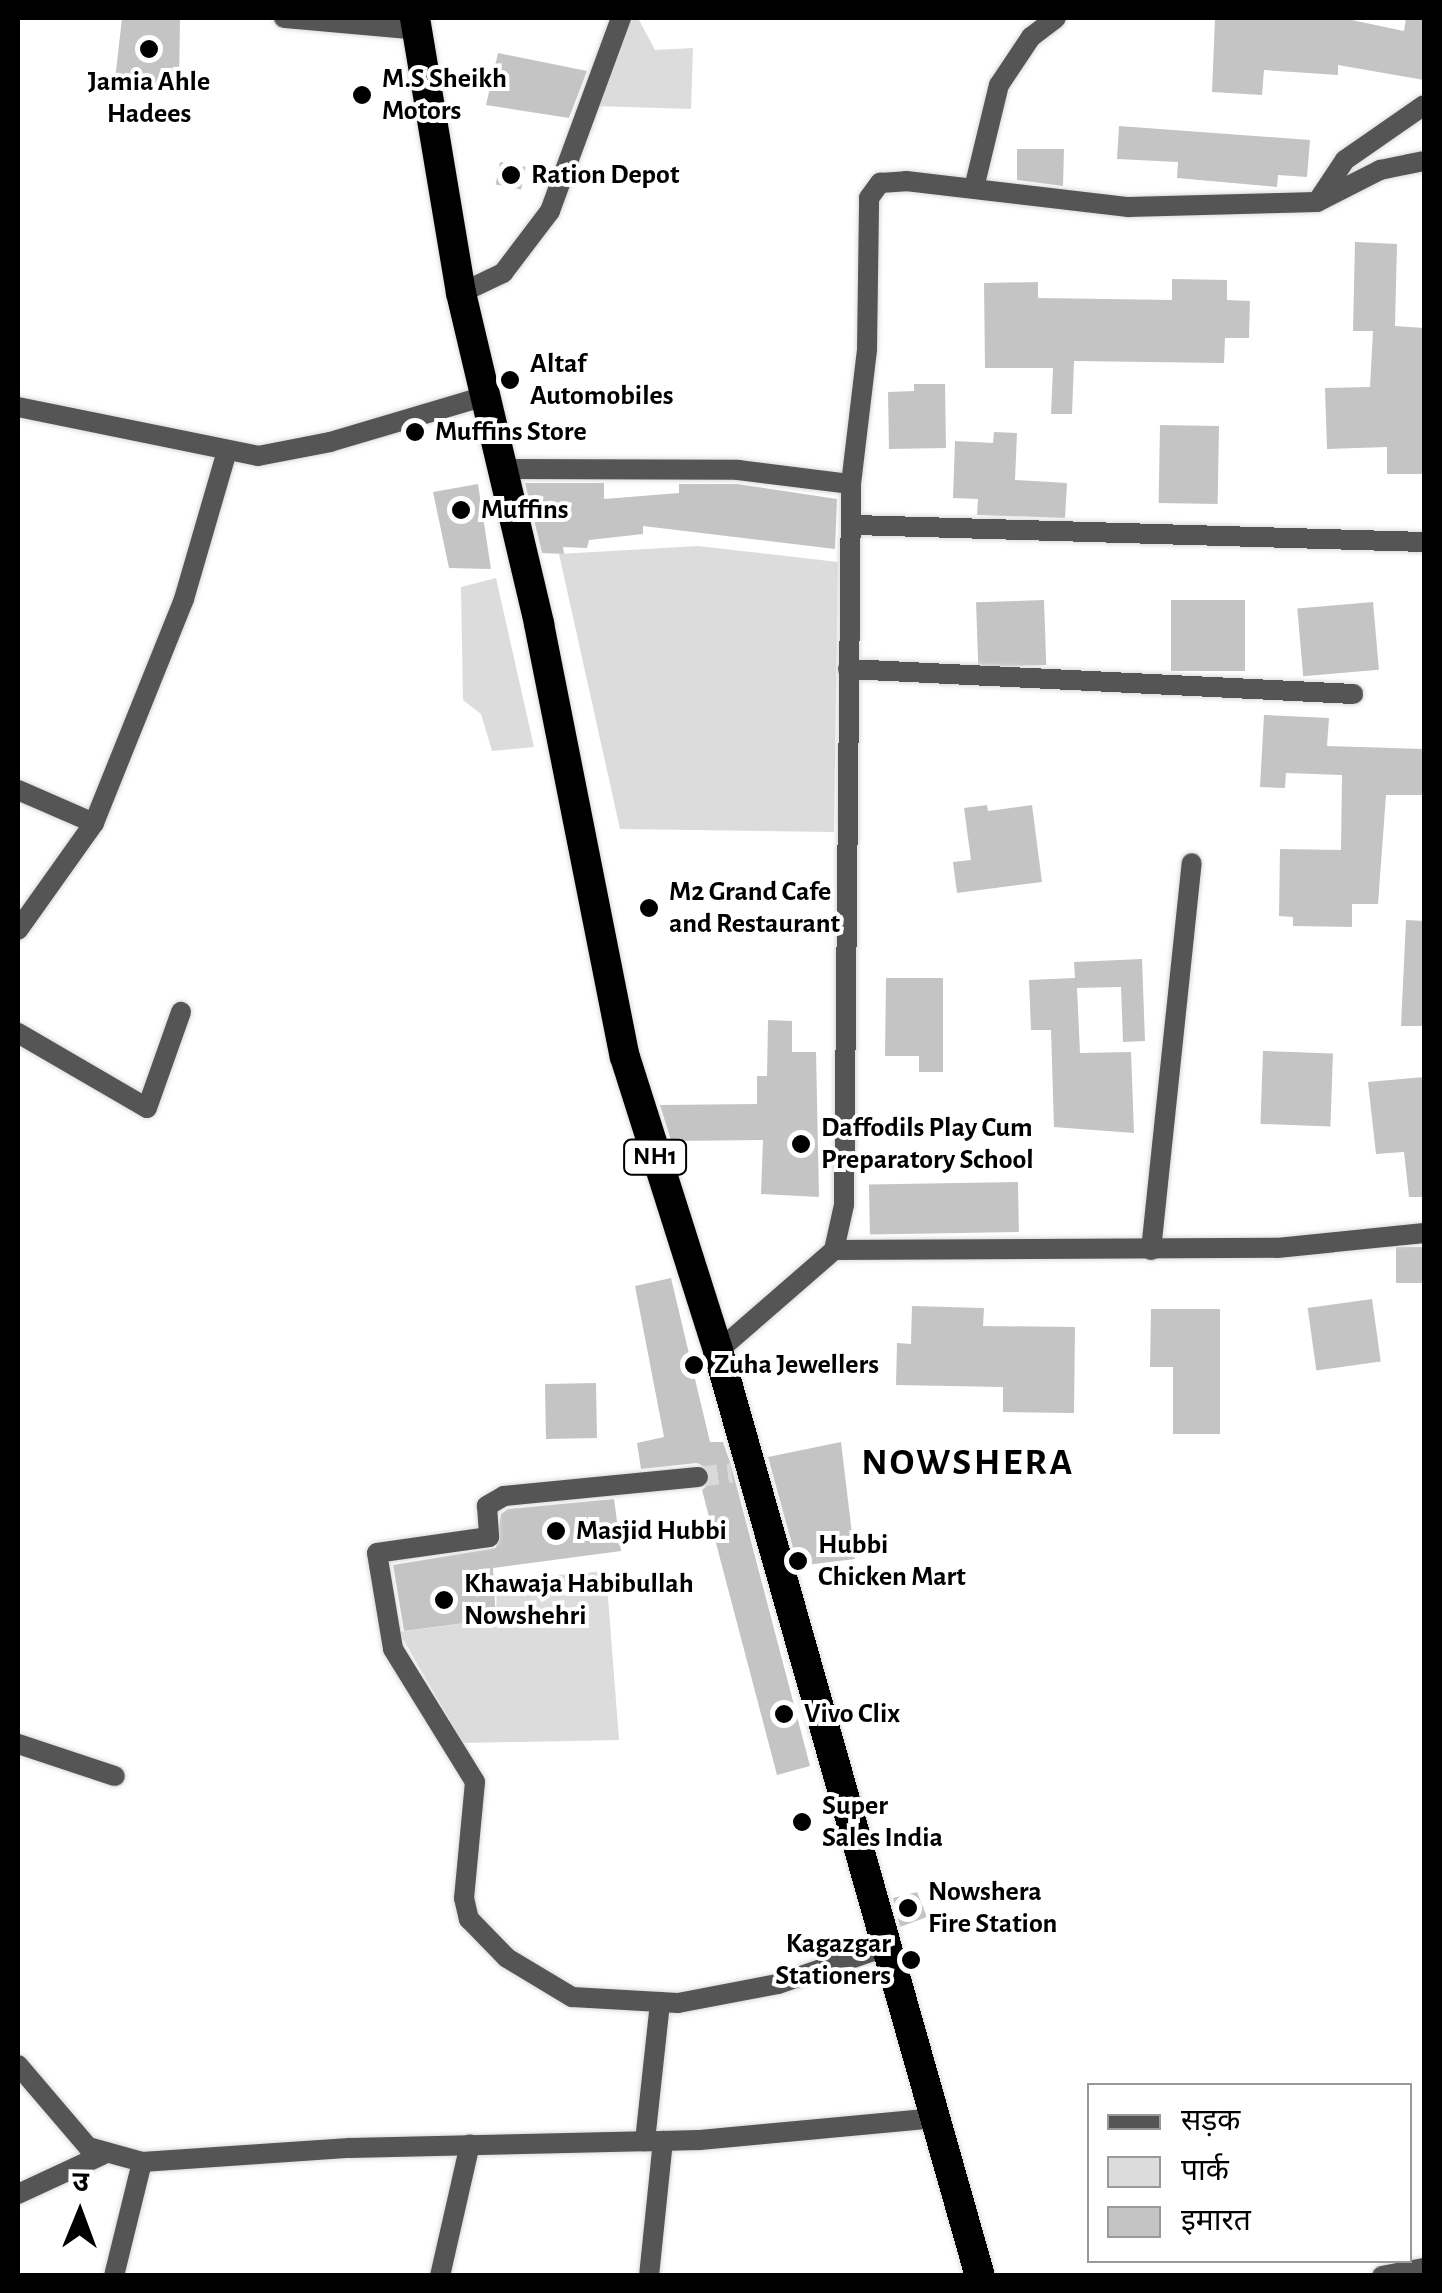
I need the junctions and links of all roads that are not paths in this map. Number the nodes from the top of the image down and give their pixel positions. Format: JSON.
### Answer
{"nodes":[{"id":1,"x":284,"y":18,"type":"edge"},
{"id":2,"x":621,"y":18,"type":"edge"},
{"id":3,"x":1056,"y":18,"type":"edge"},
{"id":4,"x":417,"y":24,"type":"edge"},
{"id":5,"x":1424,"y":104,"type":"edge"},
{"id":6,"x":1424,"y":161,"type":"edge"},
{"id":7,"x":974,"y":188,"type":"junction"},
{"id":8,"x":1318,"y":202,"type":"junction"},
{"id":9,"x":460,"y":294,"type":"junction"},
{"id":10,"x":490,"y":395,"type":"junction"},
{"id":11,"x":18,"y":407,"type":"edge"},
{"id":12,"x":226,"y":454,"type":"junction"},
{"id":13,"x":506,"y":469,"type":"junction"},
{"id":14,"x":851,"y":484,"type":"junction"},
{"id":15,"x":855,"y":525,"type":"junction"},
{"id":16,"x":1424,"y":542,"type":"edge"},
{"id":17,"x":848,"y":669,"type":"junction"},
{"id":18,"x":1352,"y":694,"type":"dead end"},
{"id":19,"x":18,"y":790,"type":"edge"},
{"id":20,"x":94,"y":822,"type":"junction"},
{"id":21,"x":1192,"y":863,"type":"dead end"},
{"id":22,"x":18,"y":930,"type":"edge"},
{"id":23,"x":181,"y":1012,"type":"dead end"},
{"id":24,"x":18,"y":1033,"type":"edge"},
{"id":25,"x":1424,"y":1233,"type":"edge"},
{"id":26,"x":834,"y":1250,"type":"junction"},
{"id":27,"x":1151,"y":1250,"type":"junction"},
{"id":28,"x":718,"y":1351,"type":"junction"},
{"id":29,"x":698,"y":1477,"type":"tunnel mouth"},
{"id":30,"x":18,"y":1744,"type":"edge"},
{"id":31,"x":115,"y":1776,"type":"dead end"},
{"id":32,"x":888,"y":1946,"type":"junction"},
{"id":33,"x":660,"y":2002,"type":"junction"},
{"id":34,"x":18,"y":2065,"type":"edge"},
{"id":35,"x":937,"y":2118,"type":"junction"},
{"id":36,"x":654,"y":2141,"type":"junction"},
{"id":37,"x":470,"y":2144,"type":"junction"},
{"id":38,"x":102,"y":2155,"type":"junction"},
{"id":39,"x":142,"y":2162,"type":"junction"},
{"id":40,"x":18,"y":2194,"type":"edge"},
{"id":41,"x":1424,"y":2268,"type":"edge"},
{"id":42,"x":114,"y":2276,"type":"edge"},
{"id":43,"x":440,"y":2276,"type":"edge"},
{"id":44,"x":648,"y":2276,"type":"edge"},
{"id":45,"x":980,"y":2276,"type":"edge"},
{"id":46,"x":1382,"y":2276,"type":"edge"}],
"edges":[{"from":1,"to":4,"type":"street"},
{"from":2,"to":9,"type":"street"},
{"from":3,"to":7,"type":"street"},
{"from":4,"to":9,"type":"highway","number":"NH1"},
{"from":5,"to":8,"type":"street"},
{"from":6,"to":8,"type":"street"},
{"from":7,"to":8,"type":"street"},
{"from":7,"to":14,"type":"street"},
{"from":9,"to":10,"type":"highway","number":"NH1"},
{"from":10,"to":12,"type":"street"},
{"from":10,"to":13,"type":"highway","number":"NH1"},
{"from":11,"to":12,"type":"street"},
{"from":12,"to":20,"type":"street"},
{"from":13,"to":14,"type":"street"},
{"from":13,"to":28,"type":"highway","number":"NH1"},
{"from":14,"to":15,"type":"street"},
{"from":15,"to":16,"type":"street"},
{"from":15,"to":17,"type":"street"},
{"from":17,"to":18,"type":"street"},
{"from":17,"to":26,"type":"street"},
{"from":19,"to":20,"type":"street"},
{"from":20,"to":22,"type":"street"},
{"from":21,"to":27,"type":"street"},
{"from":23,"to":24,"type":"street"},
{"from":25,"to":27,"type":"street"},
{"from":26,"to":27,"type":"street"},
{"from":26,"to":28,"type":"street"},
{"from":28,"to":32,"type":"highway","number":"NH1"},
{"from":29,"to":33,"type":"street"},
{"from":30,"to":31,"type":"street"},
{"from":32,"to":33,"type":"street"},
{"from":32,"to":35,"type":"highway","number":"NH1"},
{"from":33,"to":36,"type":"street"},
{"from":34,"to":38,"type":"street"},
{"from":35,"to":36,"type":"street"},
{"from":35,"to":45,"type":"highway","number":"NH1"},
{"from":36,"to":37,"type":"street"},
{"from":36,"to":44,"type":"street"},
{"from":37,"to":39,"type":"street"},
{"from":37,"to":43,"type":"street"},
{"from":38,"to":39,"type":"street"},
{"from":38,"to":40,"type":"street"},
{"from":39,"to":42,"type":"street"},
{"from":41,"to":46,"type":"street"}]}
